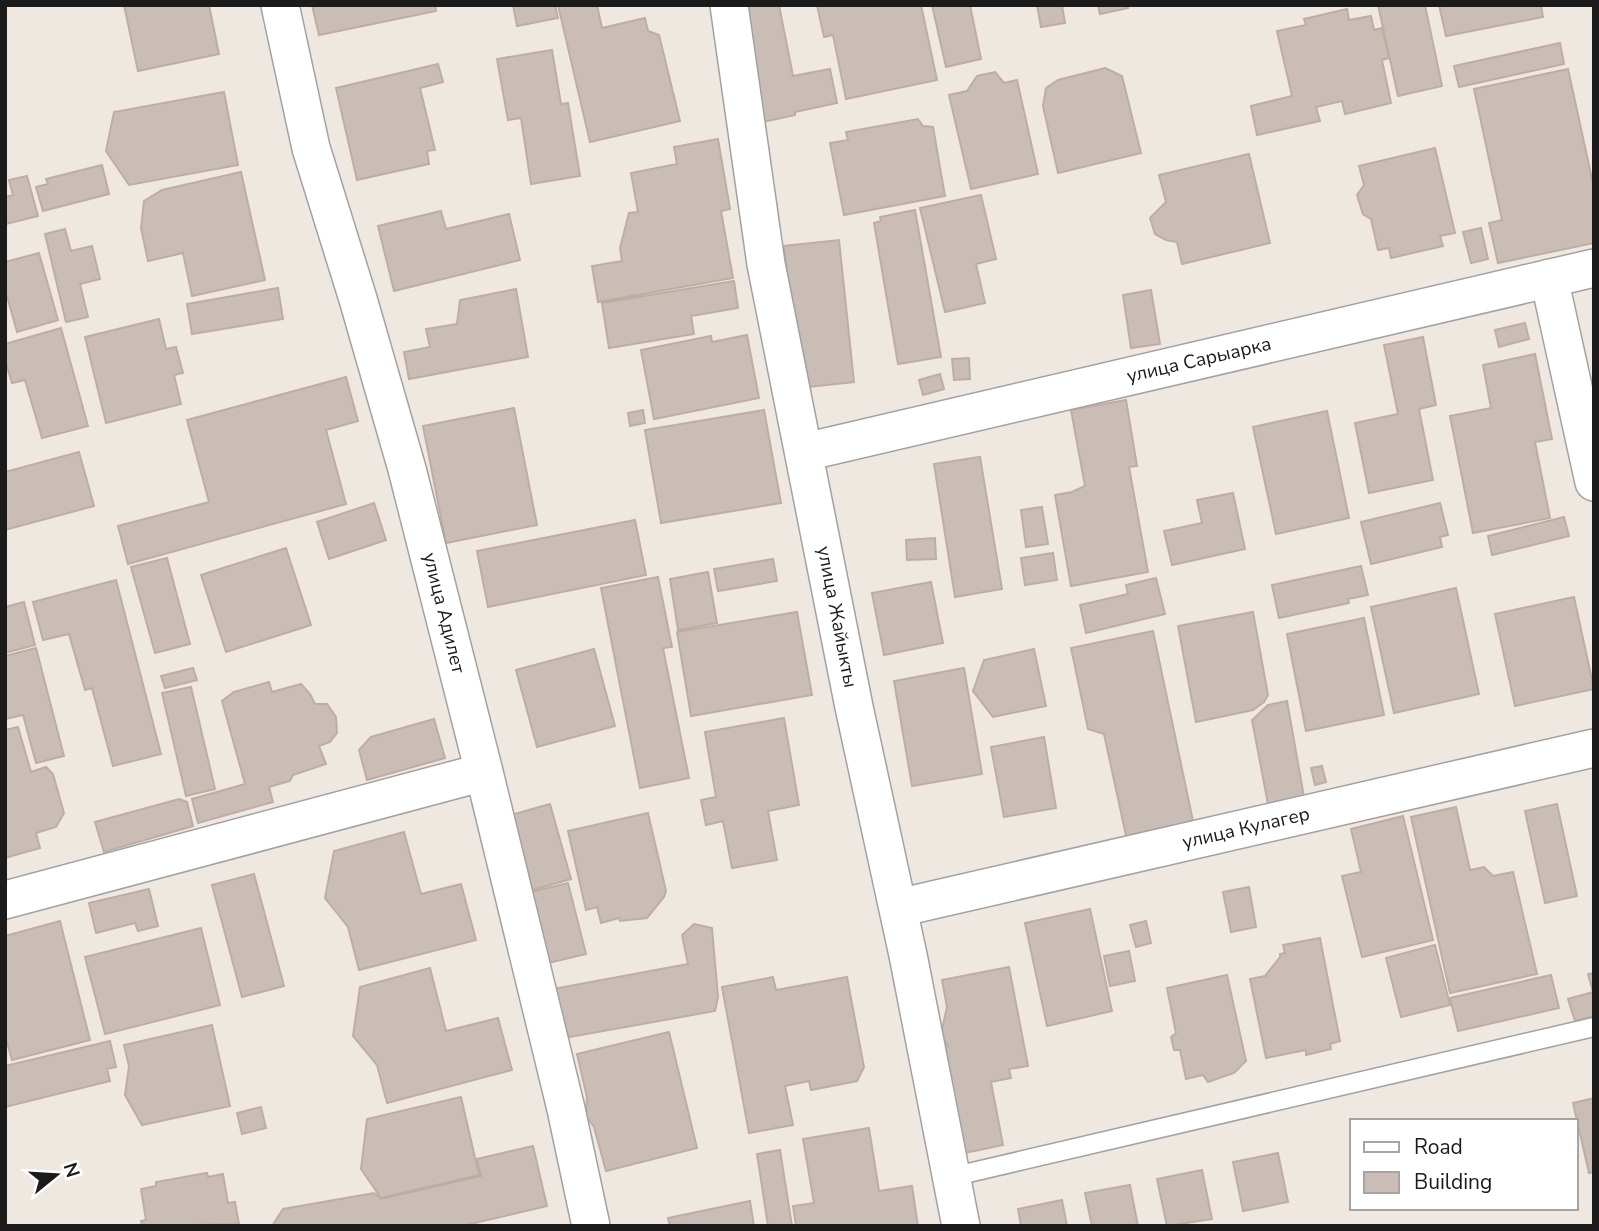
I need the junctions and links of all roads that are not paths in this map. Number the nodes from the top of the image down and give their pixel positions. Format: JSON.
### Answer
{"nodes":[{"id":1,"x":280,"y":5,"type":"edge"},
{"id":2,"x":729,"y":5,"type":"edge"},
{"id":3,"x":1594,"y":268,"type":"edge"},
{"id":4,"x":1549,"y":278,"type":"junction"},
{"id":5,"x":805,"y":452,"type":"junction"},
{"id":6,"x":1594,"y":482,"type":"edge"},
{"id":7,"x":1594,"y":748,"type":"edge"},
{"id":8,"x":484,"y":772,"type":"junction"},
{"id":9,"x":5,"y":900,"type":"edge"},
{"id":10,"x":898,"y":908,"type":"junction"},
{"id":11,"x":1594,"y":1027,"type":"edge"},
{"id":12,"x":951,"y":1177,"type":"junction"},
{"id":13,"x":591,"y":1226,"type":"edge"},
{"id":14,"x":961,"y":1226,"type":"edge"}],
"edges":[{"from":1,"to":8,"type":"street","name":"улица Адилет"},
{"from":2,"to":5,"type":"street","name":"улица Жайыкты"},
{"from":3,"to":4,"type":"street","name":"улица Сарыарка"},
{"from":4,"to":5,"type":"street","name":"улица Сарыарка"},
{"from":4,"to":6,"type":"street"},
{"from":5,"to":10,"type":"street","name":"улица Жайыкты"},
{"from":7,"to":10,"type":"street","name":"улица Кулагер"},
{"from":8,"to":9,"type":"street"},
{"from":8,"to":13,"type":"street","name":"улица Адилет"},
{"from":10,"to":12,"type":"street","name":"улица Жайыкты"},
{"from":11,"to":12,"type":"lane"},
{"from":12,"to":14,"type":"street","name":"улица Жайыкты"}]}
